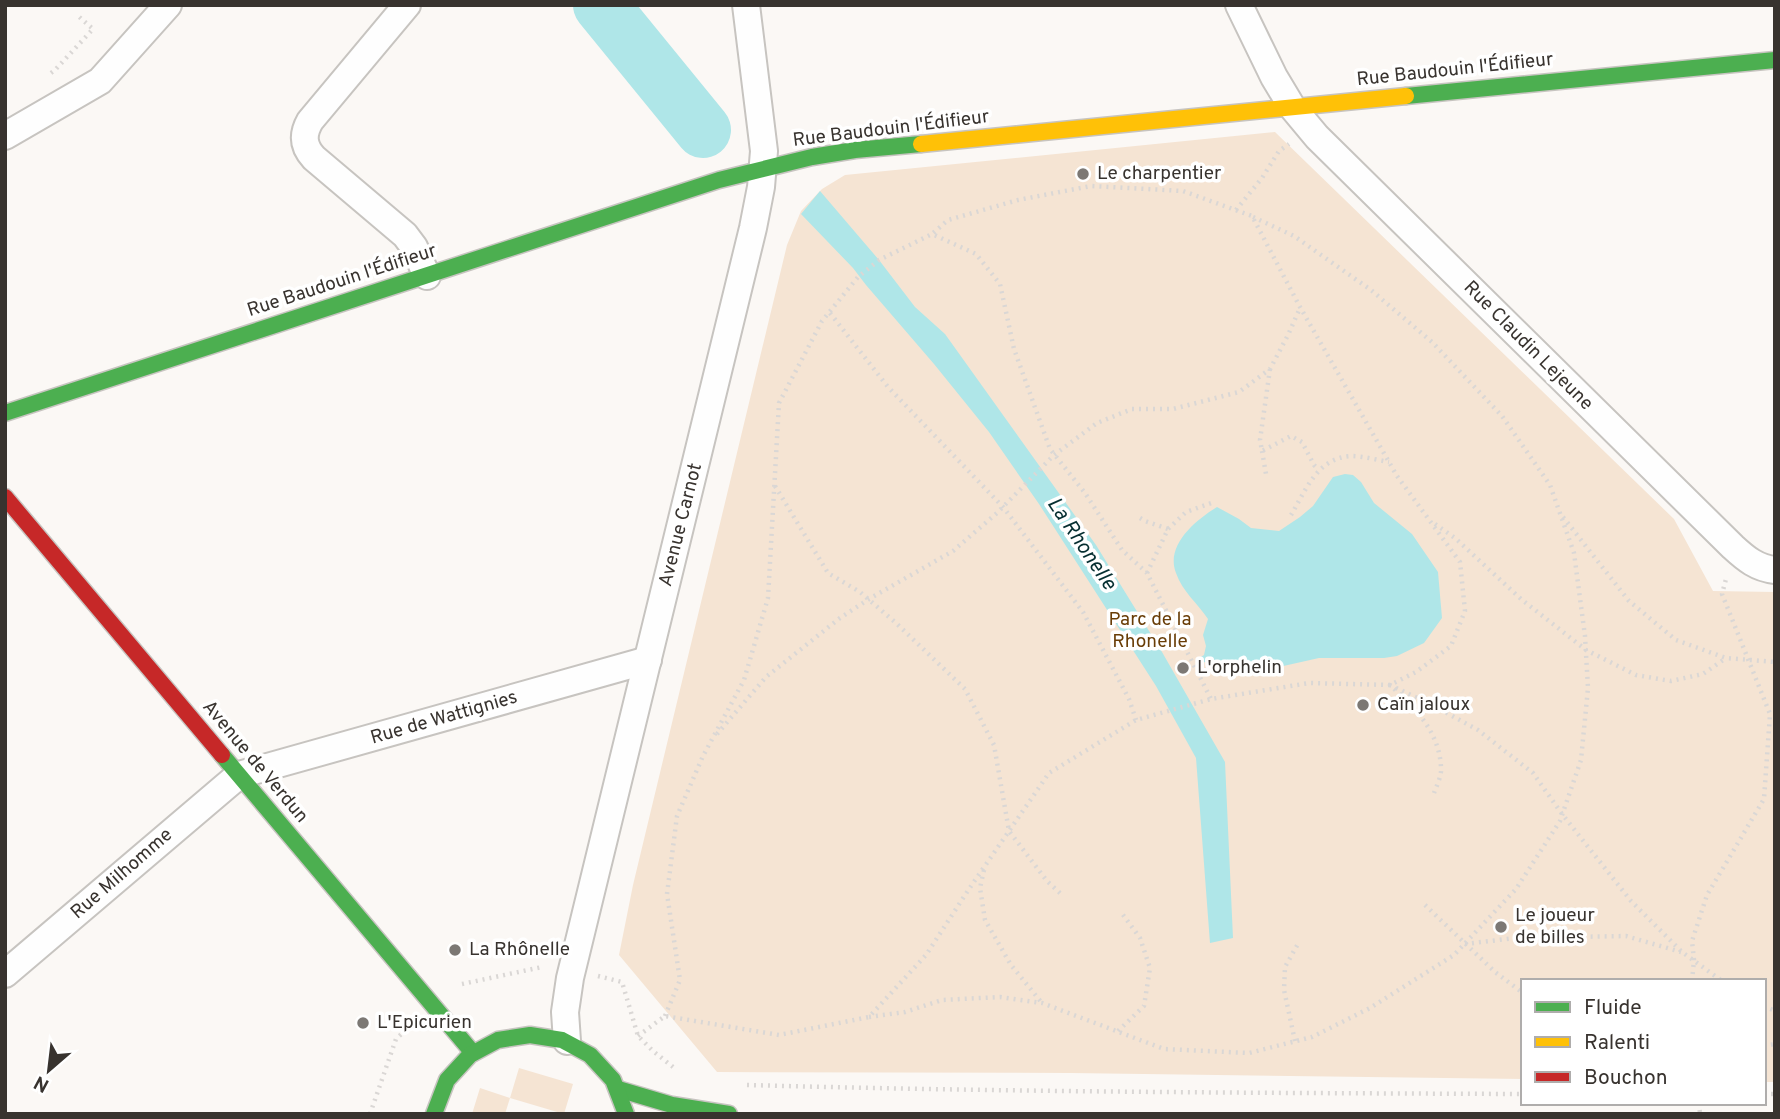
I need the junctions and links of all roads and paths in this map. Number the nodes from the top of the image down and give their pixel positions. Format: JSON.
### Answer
{"nodes":[{"id":1,"x":168,"y":5,"type":"edge"},
{"id":2,"x":407,"y":5,"type":"edge"},
{"id":3,"x":747,"y":5,"type":"edge"},
{"id":4,"x":1239,"y":5,"type":"edge"},
{"id":5,"x":77,"y":15,"type":"dead end"},
{"id":6,"x":1775,"y":60,"type":"edge"},
{"id":7,"x":45,"y":76,"type":"dead end"},
{"id":8,"x":1292,"y":107,"type":"junction"},
{"id":9,"x":5,"y":136,"type":"edge"},
{"id":10,"x":1317,"y":137,"type":"junction"},
{"id":11,"x":763,"y":168,"type":"junction"},
{"id":12,"x":1236,"y":210,"type":"junction"},
{"id":13,"x":1252,"y":216,"type":"junction"},
{"id":14,"x":932,"y":234,"type":"junction"},
{"id":15,"x":427,"y":276,"type":"junction"},
{"id":16,"x":1300,"y":307,"type":"junction"},
{"id":17,"x":830,"y":313,"type":"junction"},
{"id":18,"x":1270,"y":369,"type":"junction"},
{"id":19,"x":5,"y":413,"type":"edge"},
{"id":20,"x":1262,"y":451,"type":"junction"},
{"id":21,"x":1054,"y":455,"type":"junction"},
{"id":22,"x":1390,"y":462,"type":"junction"},
{"id":23,"x":1318,"y":469,"type":"junction"},
{"id":24,"x":1266,"y":474,"type":"dead end"},
{"id":25,"x":774,"y":485,"type":"junction"},
{"id":26,"x":5,"y":498,"type":"edge"},
{"id":27,"x":1214,"y":502,"type":"dead end"},
{"id":28,"x":1003,"y":508,"type":"junction"},
{"id":29,"x":1560,"y":514,"type":"junction"},
{"id":30,"x":1291,"y":515,"type":"dead end"},
{"id":31,"x":1140,"y":517,"type":"dead end"},
{"id":32,"x":1431,"y":522,"type":"junction"},
{"id":33,"x":1168,"y":528,"type":"junction"},
{"id":34,"x":1733,"y":547,"type":"junction"},
{"id":35,"x":1775,"y":570,"type":"edge"},
{"id":36,"x":1147,"y":573,"type":"junction"},
{"id":37,"x":869,"y":599,"type":"junction"},
{"id":38,"x":1586,"y":650,"type":"junction"},
{"id":39,"x":1726,"y":658,"type":"junction"},
{"id":40,"x":648,"y":660,"type":"junction"},
{"id":41,"x":1749,"y":660,"type":"junction"},
{"id":42,"x":1775,"y":662,"type":"edge"},
{"id":43,"x":1391,"y":685,"type":"junction"},
{"id":44,"x":1210,"y":699,"type":"junction"},
{"id":45,"x":1136,"y":720,"type":"junction"},
{"id":46,"x":710,"y":743,"type":"junction"},
{"id":47,"x":239,"y":775,"type":"junction"},
{"id":48,"x":1434,"y":793,"type":"dead end"},
{"id":49,"x":1562,"y":814,"type":"junction"},
{"id":50,"x":1009,"y":831,"type":"junction"},
{"id":51,"x":985,"y":867,"type":"junction"},
{"id":52,"x":1061,"y":894,"type":"dead end"},
{"id":53,"x":1425,"y":905,"type":"dead end"},
{"id":54,"x":1121,"y":912,"type":"dead end"},
{"id":55,"x":1299,"y":943,"type":"dead end"},
{"id":56,"x":1465,"y":944,"type":"junction"},
{"id":57,"x":1682,"y":952,"type":"junction"},
{"id":58,"x":1694,"y":960,"type":"junction"},
{"id":59,"x":553,"y":965,"type":"dead end"},
{"id":60,"x":5,"y":974,"type":"edge"},
{"id":61,"x":1692,"y":979,"type":"edge"},
{"id":62,"x":1719,"y":979,"type":"edge"},
{"id":63,"x":622,"y":982,"type":"dead end"},
{"id":64,"x":456,"y":986,"type":"dead end"},
{"id":65,"x":1521,"y":992,"type":"edge"},
{"id":66,"x":1042,"y":1003,"type":"junction"},
{"id":67,"x":665,"y":1016,"type":"junction"},
{"id":68,"x":869,"y":1017,"type":"junction"},
{"id":69,"x":1118,"y":1031,"type":"junction"},
{"id":70,"x":638,"y":1036,"type":"junction"},
{"id":71,"x":396,"y":1039,"type":"dead end"},
{"id":72,"x":567,"y":1041,"type":"junction"},
{"id":73,"x":1295,"y":1041,"type":"junction"},
{"id":74,"x":473,"y":1053,"type":"junction"},
{"id":75,"x":673,"y":1067,"type":"dead end"},
{"id":76,"x":734,"y":1084,"type":"dead end"},
{"id":77,"x":618,"y":1088,"type":"junction"},
{"id":78,"x":1521,"y":1094,"type":"edge"},
{"id":79,"x":370,"y":1114,"type":"edge"},
{"id":80,"x":434,"y":1114,"type":"edge"},
{"id":81,"x":626,"y":1114,"type":"edge"},
{"id":82,"x":729,"y":1114,"type":"edge"}],
"edges":[{"from":1,"to":9,"type":"street"},
{"from":2,"to":15,"type":"street"},
{"from":3,"to":11,"type":"street","name":"Avenue Carnot"},
{"from":4,"to":8,"type":"street","name":"Rue Claudin Lejeune"},
{"from":5,"to":7,"type":"path"},
{"from":6,"to":8,"type":"street","name":"Rue Baudouin l'Édifieur"},
{"from":8,"to":10,"type":"street","name":"Rue Claudin Lejeune"},
{"from":8,"to":11,"type":"street","name":"Rue Baudouin l'Édifieur"},
{"from":10,"to":12,"type":"path"},
{"from":10,"to":34,"type":"street","name":"Rue Claudin Lejeune"},
{"from":11,"to":15,"type":"street","name":"Rue Baudouin l'Édifieur"},
{"from":11,"to":40,"type":"street","name":"Avenue Carnot"},
{"from":12,"to":13,"type":"path"},
{"from":12,"to":14,"type":"path"},
{"from":13,"to":16,"type":"path"},
{"from":13,"to":29,"type":"path"},
{"from":14,"to":17,"type":"path"},
{"from":14,"to":21,"type":"path"},
{"from":15,"to":19,"type":"street","name":"Rue Baudouin l'Édifieur"},
{"from":16,"to":18,"type":"path"},
{"from":16,"to":22,"type":"path"},
{"from":17,"to":25,"type":"path"},
{"from":17,"to":28,"type":"path"},
{"from":18,"to":20,"type":"path"},
{"from":18,"to":21,"type":"path"},
{"from":20,"to":23,"type":"path"},
{"from":20,"to":24,"type":"path"},
{"from":21,"to":28,"type":"path"},
{"from":21,"to":36,"type":"path"},
{"from":22,"to":23,"type":"path"},
{"from":22,"to":32,"type":"path"},
{"from":23,"to":30,"type":"path"},
{"from":25,"to":37,"type":"path"},
{"from":25,"to":46,"type":"path"},
{"from":26,"to":47,"type":"street","name":"Avenue de Verdun"},
{"from":27,"to":33,"type":"path"},
{"from":28,"to":37,"type":"path"},
{"from":28,"to":45,"type":"path"},
{"from":29,"to":38,"type":"path"},
{"from":29,"to":39,"type":"path"},
{"from":31,"to":33,"type":"path"},
{"from":32,"to":38,"type":"path"},
{"from":32,"to":43,"type":"path"},
{"from":33,"to":36,"type":"path"},
{"from":34,"to":35,"type":"street","name":"Rue Claudin Lejeune"},
{"from":34,"to":41,"type":"path"},
{"from":36,"to":44,"type":"path"},
{"from":37,"to":46,"type":"path"},
{"from":37,"to":50,"type":"path"},
{"from":38,"to":39,"type":"path"},
{"from":38,"to":49,"type":"path"},
{"from":39,"to":41,"type":"path"},
{"from":40,"to":47,"type":"street","name":"Rue de Wattignies"},
{"from":40,"to":72,"type":"street","name":"Avenue Carnot"},
{"from":41,"to":42,"type":"path"},
{"from":41,"to":58,"type":"path"},
{"from":43,"to":44,"type":"path"},
{"from":43,"to":48,"type":"path"},
{"from":43,"to":49,"type":"path"},
{"from":44,"to":45,"type":"path"},
{"from":45,"to":50,"type":"path"},
{"from":46,"to":67,"type":"path"},
{"from":47,"to":60,"type":"street","name":"Rue Milhomme"},
{"from":47,"to":74,"type":"street","name":"Avenue de Verdun"},
{"from":49,"to":56,"type":"path"},
{"from":49,"to":57,"type":"path"},
{"from":50,"to":51,"type":"path"},
{"from":50,"to":52,"type":"path"},
{"from":51,"to":66,"type":"path"},
{"from":51,"to":68,"type":"path"},
{"from":53,"to":56,"type":"path"},
{"from":54,"to":69,"type":"path"},
{"from":55,"to":73,"type":"path"},
{"from":56,"to":57,"type":"path"},
{"from":56,"to":65,"type":"path"},
{"from":56,"to":73,"type":"path"},
{"from":57,"to":58,"type":"path"},
{"from":58,"to":61,"type":"path"},
{"from":58,"to":62,"type":"path"},
{"from":59,"to":64,"type":"path"},
{"from":63,"to":70,"type":"path"},
{"from":66,"to":68,"type":"path"},
{"from":66,"to":69,"type":"path"},
{"from":67,"to":68,"type":"path"},
{"from":67,"to":70,"type":"path"},
{"from":69,"to":73,"type":"path"},
{"from":70,"to":75,"type":"path"},
{"from":71,"to":79,"type":"path"},
{"from":72,"to":74,"type":"street"},
{"from":72,"to":77,"type":"street"},
{"from":74,"to":80,"type":"street"},
{"from":76,"to":78,"type":"path"},
{"from":77,"to":81,"type":"street"},
{"from":77,"to":82,"type":"street"}]}
